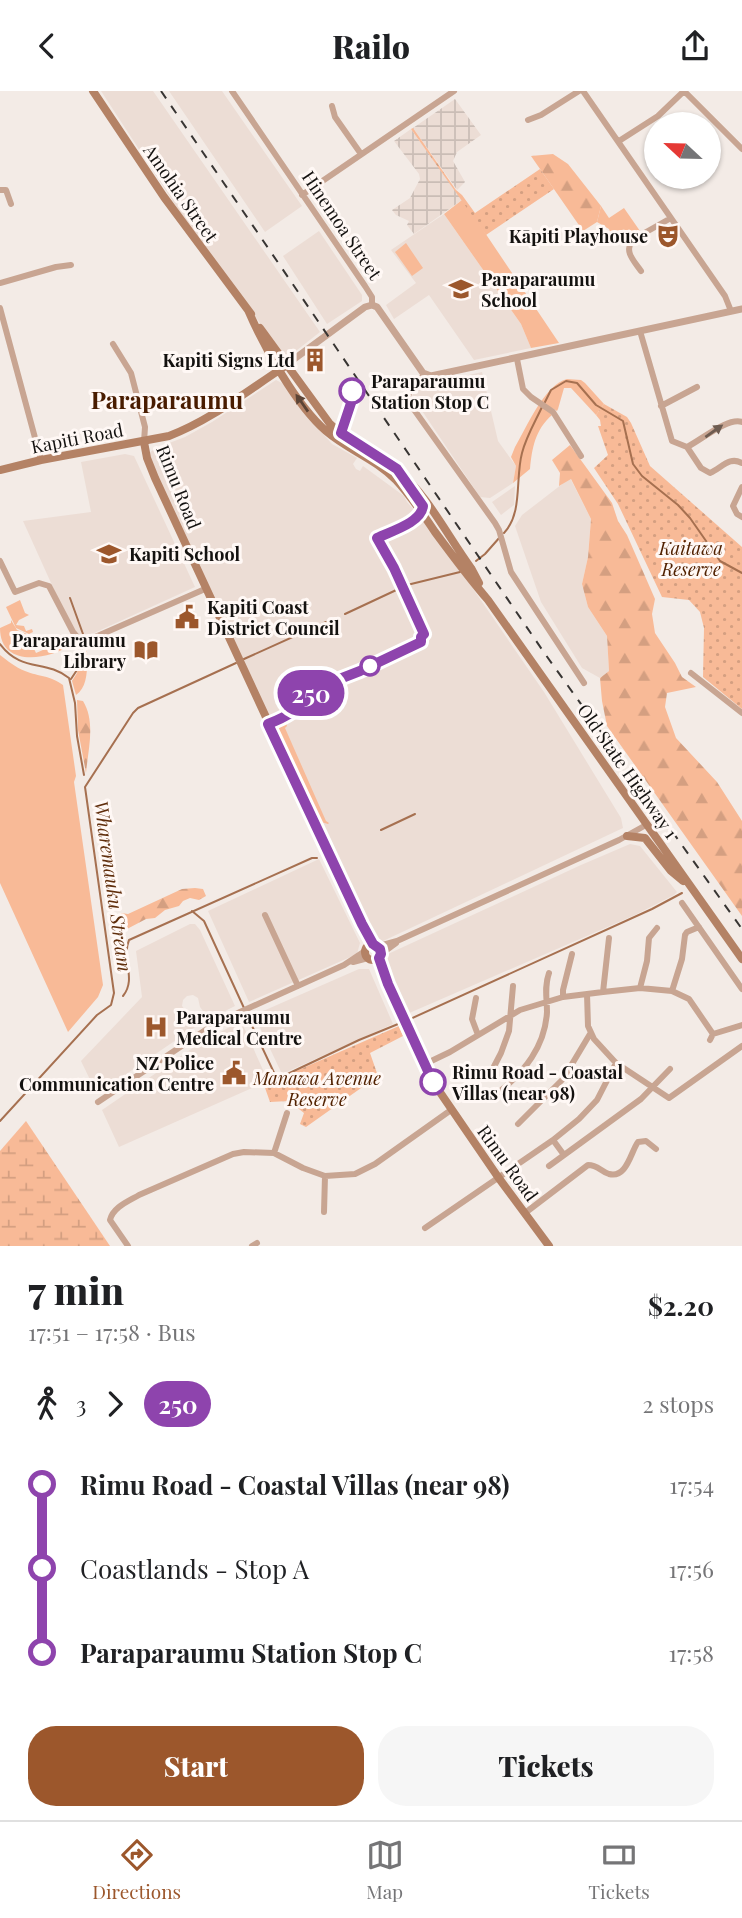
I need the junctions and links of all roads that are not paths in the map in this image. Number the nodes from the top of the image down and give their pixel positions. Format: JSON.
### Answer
{"nodes":[{"id":1,"x":93,"y":91,"type":"edge"},
{"id":2,"x":232,"y":91,"type":"edge"},
{"id":3,"x":454,"y":91,"type":"edge"},
{"id":4,"x":581,"y":91,"type":"edge"},
{"id":5,"x":684,"y":91,"type":"edge"},
{"id":6,"x":332,"y":106,"type":"dead end"},
{"id":7,"x":528,"y":120,"type":"dead end"},
{"id":8,"x":619,"y":141,"type":"junction"},
{"id":9,"x":742,"y":149,"type":"edge"},
{"id":10,"x":361,"y":154,"type":"junction"},
{"id":11,"x":0,"y":190,"type":"edge"},
{"id":12,"x":302,"y":195,"type":"junction"},
{"id":13,"x":11,"y":204,"type":"dead end"},
{"id":14,"x":671,"y":218,"type":"junction"},
{"id":15,"x":71,"y":265,"type":"dead end"},
{"id":16,"x":641,"y":271,"type":"dead end"},
{"id":17,"x":0,"y":283,"type":"edge"},
{"id":18,"x":372,"y":305,"type":"junction"},
{"id":19,"x":0,"y":308,"type":"edge"},
{"id":20,"x":742,"y":309,"type":"edge"},
{"id":21,"x":731,"y":311,"type":"junction"},
{"id":22,"x":640,"y":331,"type":"junction"},
{"id":23,"x":113,"y":344,"type":"dead end"},
{"id":24,"x":517,"y":359,"type":"junction"},
{"id":25,"x":283,"y":367,"type":"junction"},
{"id":26,"x":425,"y":375,"type":"junction"},
{"id":27,"x":697,"y":387,"type":"dead end"},
{"id":28,"x":661,"y":406,"type":"junction"},
{"id":29,"x":742,"y":422,"type":"edge"},
{"id":30,"x":144,"y":442,"type":"junction"},
{"id":31,"x":687,"y":447,"type":"junction"},
{"id":32,"x":581,"y":456,"type":"dead end"},
{"id":33,"x":41,"y":460,"type":"junction"},
{"id":34,"x":742,"y":463,"type":"edge"},
{"id":35,"x":0,"y":470,"type":"edge"},
{"id":36,"x":400,"y":472,"type":"joint"},
{"id":37,"x":742,"y":487,"type":"edge"},
{"id":38,"x":422,"y":513,"type":"joint"},
{"id":39,"x":742,"y":517,"type":"edge"},
{"id":40,"x":0,"y":561,"type":"edge"},
{"id":41,"x":466,"y":568,"type":"junction"},
{"id":42,"x":205,"y":589,"type":"junction"},
{"id":43,"x":691,"y":673,"type":"dead end"},
{"id":44,"x":584,"y":683,"type":"dead end"},
{"id":45,"x":742,"y":713,"type":"edge"},
{"id":46,"x":646,"y":825,"type":"junction"},
{"id":47,"x":627,"y":836,"type":"junction"},
{"id":48,"x":691,"y":887,"type":"junction"},
{"id":49,"x":682,"y":903,"type":"dead end"},
{"id":50,"x":265,"y":915,"type":"dead end"},
{"id":51,"x":699,"y":927,"type":"junction"},
{"id":52,"x":657,"y":928,"type":"dead end"},
{"id":53,"x":609,"y":938,"type":"dead end"},
{"id":54,"x":373,"y":953,"type":"junction"},
{"id":55,"x":572,"y":954,"type":"dead end"},
{"id":56,"x":742,"y":959,"type":"edge"},
{"id":57,"x":549,"y":973,"type":"dead end"},
{"id":58,"x":298,"y":986,"type":"junction"},
{"id":59,"x":513,"y":986,"type":"dead end"},
{"id":60,"x":640,"y":988,"type":"junction"},
{"id":61,"x":742,"y":989,"type":"edge"},
{"id":62,"x":672,"y":991,"type":"junction"},
{"id":63,"x":603,"y":992,"type":"junction"},
{"id":64,"x":587,"y":994,"type":"junction"},
{"id":65,"x":563,"y":997,"type":"junction"},
{"id":66,"x":476,"y":998,"type":"dead end"},
{"id":67,"x":546,"y":1001,"type":"junction"},
{"id":68,"x":509,"y":1016,"type":"junction"},
{"id":69,"x":742,"y":1025,"type":"edge"},
{"id":70,"x":590,"y":1034,"type":"junction"},
{"id":71,"x":478,"y":1035,"type":"junction"},
{"id":72,"x":742,"y":1046,"type":"edge"},
{"id":73,"x":616,"y":1063,"type":"junction"},
{"id":74,"x":425,"y":1064,"type":"junction"},
{"id":75,"x":670,"y":1069,"type":"dead end"},
{"id":76,"x":489,"y":1076,"type":"dead end"},
{"id":77,"x":652,"y":1088,"type":"junction"},
{"id":78,"x":499,"y":1093,"type":"dead end"},
{"id":79,"x":98,"y":1102,"type":"dead end"},
{"id":80,"x":452,"y":1110,"type":"junction"},
{"id":81,"x":287,"y":1113,"type":"dead end"},
{"id":82,"x":518,"y":1125,"type":"dead end"},
{"id":83,"x":553,"y":1140,"type":"junction"},
{"id":84,"x":656,"y":1149,"type":"dead end"},
{"id":85,"x":274,"y":1153,"type":"junction"},
{"id":86,"x":564,"y":1155,"type":"junction"},
{"id":87,"x":549,"y":1166,"type":"dead end"},
{"id":88,"x":325,"y":1176,"type":"junction"},
{"id":89,"x":498,"y":1177,"type":"junction"},
{"id":90,"x":324,"y":1212,"type":"dead end"},
{"id":91,"x":525,"y":1213,"type":"junction"},
{"id":92,"x":425,"y":1228,"type":"dead end"},
{"id":93,"x":128,"y":1246,"type":"edge"},
{"id":94,"x":549,"y":1246,"type":"edge"}],
"edges":[{"from":1,"to":25,"type":"main road","name":"Amohia Street"},
{"from":2,"to":12,"type":"street","name":"Hinemoa Street"},
{"from":3,"to":10,"type":"street"},
{"from":4,"to":7,"type":"street"},
{"from":4,"to":8,"type":"street"},
{"from":5,"to":8,"type":"street"},
{"from":5,"to":9,"type":"street"},
{"from":6,"to":10,"type":"street"},
{"from":8,"to":14,"type":"street"},
{"from":10,"to":12,"type":"street"},
{"from":11,"to":13,"type":"street"},
{"from":12,"to":18,"type":"street","name":"Hinemoa Street"},
{"from":14,"to":16,"type":"street"},
{"from":14,"to":21,"type":"street"},
{"from":15,"to":17,"type":"street"},
{"from":18,"to":25,"type":"street","name":"Kapiti Road"},
{"from":18,"to":26,"type":"street","name":"Hinemoa Street"},
{"from":19,"to":33,"type":"street"},
{"from":20,"to":21,"type":"street"},
{"from":21,"to":22,"type":"street"},
{"from":22,"to":24,"type":"street"},
{"from":22,"to":28,"type":"street"},
{"from":23,"to":30,"type":"street"},
{"from":24,"to":26,"type":"street"},
{"from":24,"to":32,"type":"street"},
{"from":25,"to":30,"type":"main road","name":"Kapiti Road"},
{"from":25,"to":36,"type":"main road","name":"Amohia Street"},
{"from":38,"to":25,"type":"main road","name":"Amohia Street","one_way":true},
{"from":26,"to":44,"type":"street"},
{"from":27,"to":28,"type":"street"},
{"from":28,"to":31,"type":"street"},
{"from":31,"to":29,"type":"street","one_way":true},
{"from":30,"to":33,"type":"main road","name":"Kapiti Road"},
{"from":30,"to":42,"type":"main road","name":"Rimu Road"},
{"from":31,"to":34,"type":"street"},
{"from":33,"to":35,"type":"main road","name":"Kapiti Road"},
{"from":36,"to":41,"type":"main road","name":"Old State Highway 1"},
{"from":37,"to":39,"type":"street"},
{"from":38,"to":41,"type":"main road","name":"Old State Highway 1"},
{"from":40,"to":42,"type":"street"},
{"from":41,"to":46,"type":"main road","name":"Old State Highway 1"},
{"from":42,"to":54,"type":"main road","name":"Rimu Road"},
{"from":43,"to":45,"type":"street"},
{"from":46,"to":47,"type":"street"},
{"from":46,"to":48,"type":"main road","name":"Old State Highway 1"},
{"from":47,"to":48,"type":"main road"},
{"from":47,"to":54,"type":"street"},
{"from":48,"to":56,"type":"main road","name":"Old State Highway 1"},
{"from":49,"to":51,"type":"street"},
{"from":50,"to":58,"type":"street"},
{"from":51,"to":61,"type":"street"},
{"from":51,"to":62,"type":"street"},
{"from":52,"to":60,"type":"street"},
{"from":53,"to":63,"type":"street"},
{"from":54,"to":58,"type":"street"},
{"from":54,"to":74,"type":"main road","name":"Rimu Road"},
{"from":55,"to":65,"type":"street"},
{"from":57,"to":67,"type":"street"},
{"from":58,"to":79,"type":"street"},
{"from":59,"to":68,"type":"street"},
{"from":60,"to":62,"type":"street"},
{"from":60,"to":63,"type":"street"},
{"from":62,"to":69,"type":"street"},
{"from":63,"to":64,"type":"street"},
{"from":64,"to":65,"type":"street"},
{"from":64,"to":70,"type":"street"},
{"from":65,"to":67,"type":"street"},
{"from":66,"to":71,"type":"street"},
{"from":67,"to":68,"type":"street"},
{"from":67,"to":78,"type":"street"},
{"from":68,"to":71,"type":"street"},
{"from":68,"to":76,"type":"street"},
{"from":70,"to":73,"type":"street"},
{"from":70,"to":82,"type":"street"},
{"from":71,"to":74,"type":"street"},
{"from":72,"to":77,"type":"street"},
{"from":73,"to":77,"type":"street"},
{"from":73,"to":83,"type":"street"},
{"from":74,"to":80,"type":"main road","name":"Rimu Road"},
{"from":75,"to":77,"type":"street"},
{"from":77,"to":86,"type":"street"},
{"from":80,"to":88,"type":"street"},
{"from":80,"to":89,"type":"main road","name":"Rimu Road"},
{"from":81,"to":85,"type":"street"},
{"from":83,"to":86,"type":"street"},
{"from":83,"to":89,"type":"street"},
{"from":84,"to":91,"type":"street"},
{"from":85,"to":88,"type":"street"},
{"from":85,"to":93,"type":"street"},
{"from":86,"to":87,"type":"street"},
{"from":88,"to":90,"type":"street"},
{"from":89,"to":91,"type":"main road","name":"Rimu Road"},
{"from":89,"to":92,"type":"street"},
{"from":91,"to":94,"type":"main road","name":"Rimu Road"}]}
